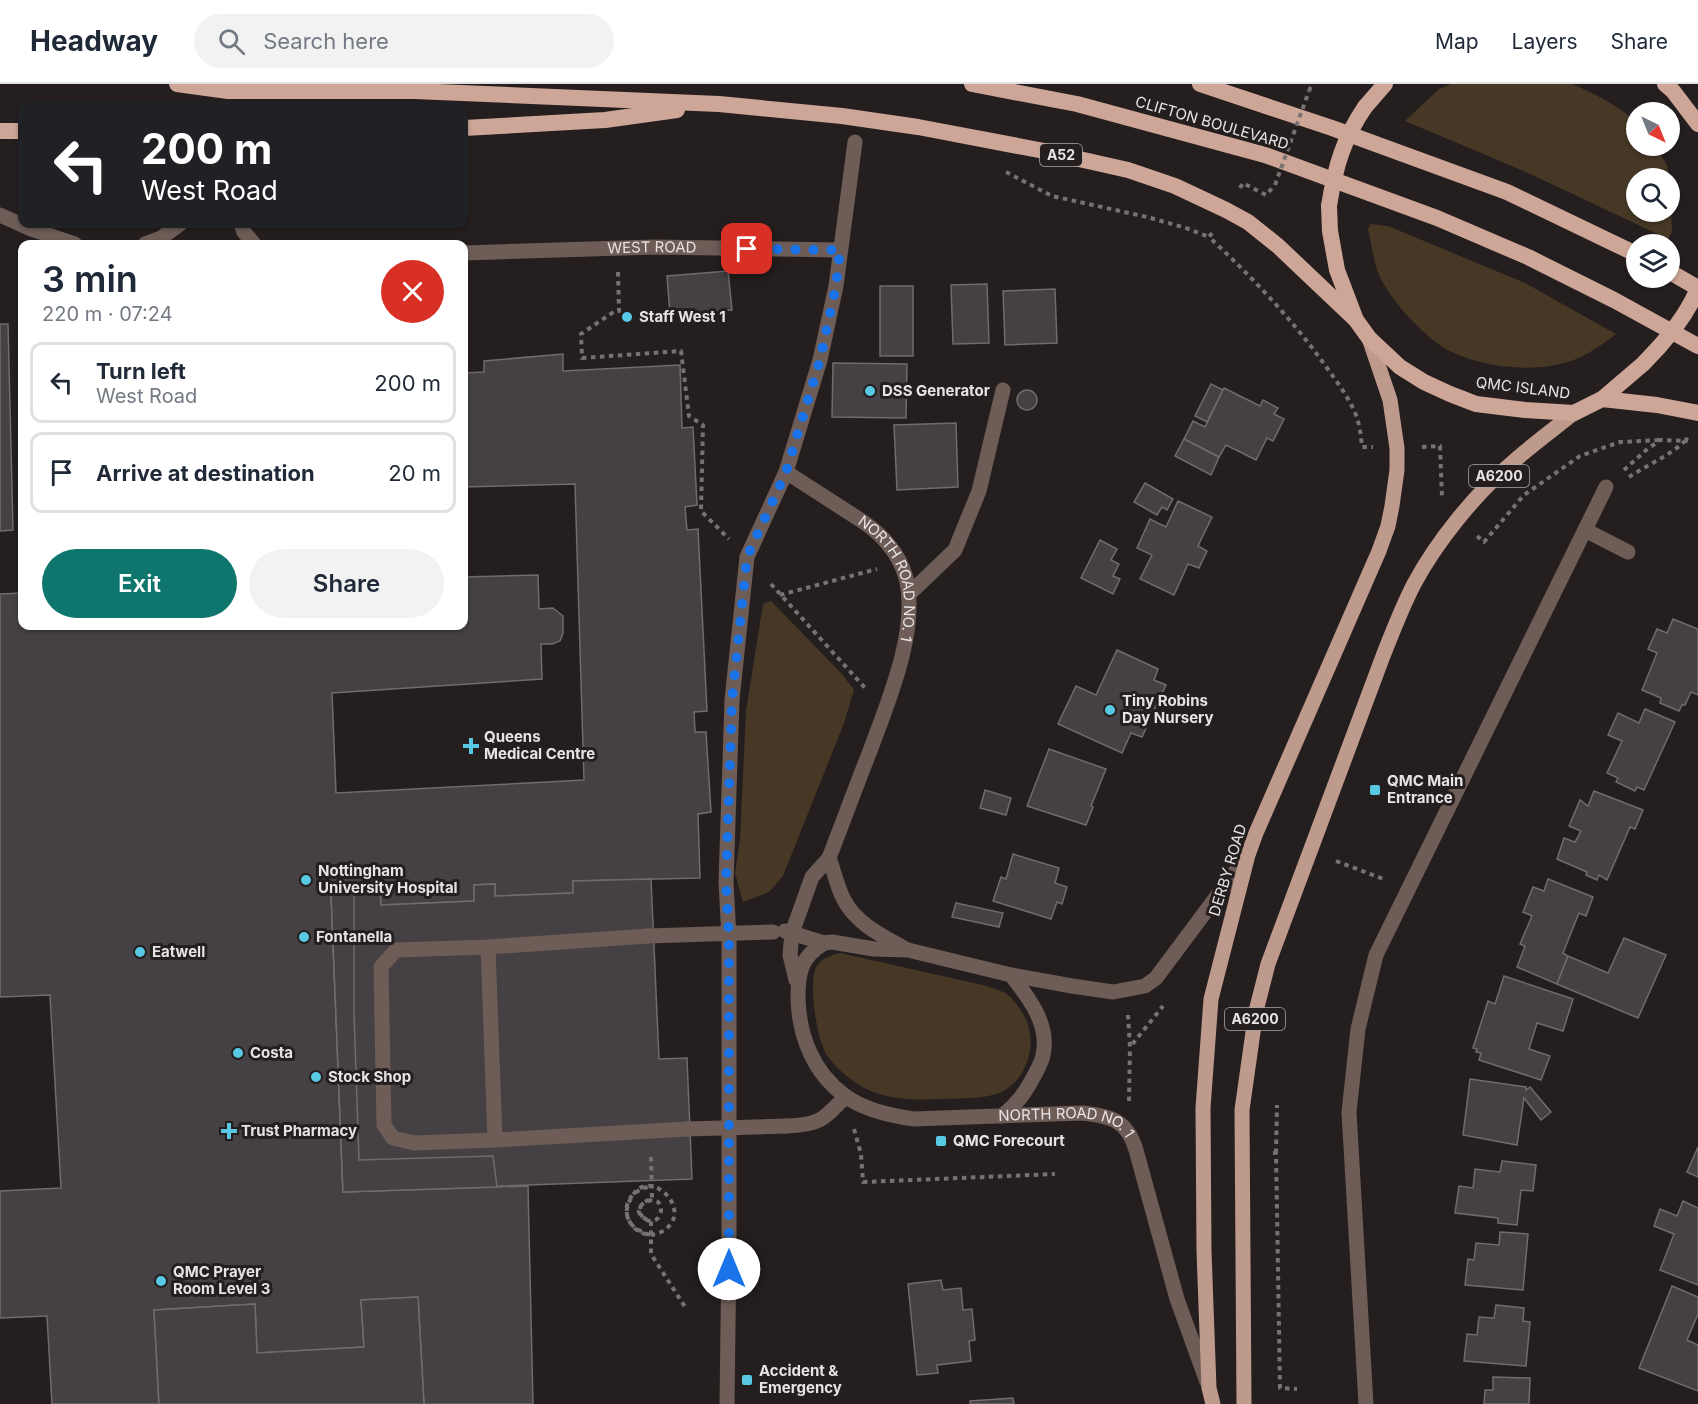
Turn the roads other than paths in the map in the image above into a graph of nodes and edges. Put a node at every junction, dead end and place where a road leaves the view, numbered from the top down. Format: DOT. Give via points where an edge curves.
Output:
graph roads {
  1 [pos="177,84"];
  2 [pos="972,84"];
  3 [pos="1200,84"];
  4 [pos="1385,84"];
  5 [pos="1665,84"];
  6 [pos="719,104"];
  7 [pos="1698,124"];
  8 [pos="468,128"];
  9 [pos="0,130"];
  10 [pos="18,131"];
  11 [pos="855,142"];
  12 [pos="0,215"];
  13 [pos="18,223"];
  14 [pos="29,228"];
  15 [pos="175,228"];
  16 [pos="63,240"];
  17 [pos="156,240"];
  18 [pos="1626,249"];
  19 [pos="840,250"];
  20 [pos="468,253"];
  21 [pos="1680,278"];
  22 [pos="1698,288"];
  23 [pos="1356,320"];
  24 [pos="1369,338"];
  25 [pos="1698,346"];
  26 [pos="1004,390"];
  27 [pos="1602,399"];
  28 [pos="1574,413"];
  29 [pos="1698,414"];
  30 [pos="786,472"];
  31 [pos="1606,487"];
  32 [pos="1585,530"];
  33 [pos="1628,552"];
  34 [pos="909,594"];
  35 [pos="1248,855"];
  36 [pos="829,858"];
  37 [pos="792,933"];
  38 [pos="824,943"];
  39 [pos="488,947"];
  40 [pos="908,950"];
  41 [pos="1011,975"];
  42 [pos="798,986"];
  43 [pos="845,1097"];
  44 [pos="1002,1116"];
  45 [pos="495,1140"];
  46 [pos="1209,1388"];
  47 [pos="727,1404"];
  48 [pos="1213,1404"];
  49 [pos="1244,1404"];
  50 [pos="1366,1404"];
  1 -- 6 [label="highway, A52" via="228,91 414,91"];
  2 -- 25 [label="highway, CLIFTON BOULEVARD" via="1077,104 1253,152 1437,218 1528,257"];
  3 -- 18 [label="highway, CLIFTON BOULEVARD" via="1507,192"];
  4 -- 23 [label="highway, QMC ISLAND / A52, bridge" via="1353,124 1335,171 1329,206 1337,270"];
  5 -- 7 [label="highway"];
  6 -- 8 [label="highway" via="605,120"];
  6 -- 23 [label="highway, A52" via="918,128 1128,170 1175,186 1248,222"];
  9 -- 10 [label="highway"];
  11 -- 19 [label="street"];
  12 -- 13 [label="street"];
  14 -- 16 [label="street"];
  15 -- 17 [label="street"];
  19 -- 20 [label="street, WEST ROAD" via="617,248"];
  19 -- 30 [label="street" via="820,360"];
  21 -- 22 [label="highway"];
  22 -- 27 [label="highway, QMC ISLAND, bridge" via="1678,326"];
  23 -- 24 [label="highway, QMC ISLAND / A52"];
  24 -- 28 [label="highway, QMC ISLAND / A52" via="1400,367 1424,382 1476,404"];
  24 -- 35 [label="main road, DERBY ROAD / A6200" via="1390,400 1397,448 1388,526"];
  26 -- 34 [label="street" via="979,491 955,550"];
  27 -- 28 [label="highway, QMC ISLAND"];
  27 -- 29 [label="highway"];
  28 -- 49 [label="main road, A6200" via="1512,462 1476,498 1415,582 1383,656 1268,964 1256,1011 1242,1110"];
  30 -- 34 [label="street, NORTH ROAD NO. 1" via="874,530 894,550"];
  30 -- 47 [label="street" via="747,557 732,700 726,882"];
  31 -- 32 [label="street"];
  32 -- 33 [label="street"];
  32 -- 50 [label="street" via="1376,955 1358,1029 1349,1112"];
  34 -- 36 [label="street, NORTH ROAD NO. 1" via="900,665"];
  35 -- 41 [label="street" via="1164,969 1145,986 1113,992"];
  35 -- 46 [label="main road, DERBY ROAD / A6200" via="1211,999 1204,1097"];
  36 -- 37 [label="street, NORTH ROAD NO. 1" via="812,878"];
  36 -- 40 [label="street" via="843,898 853,913 879,935"];
  37 -- 38 [label="street"];
  37 -- 39 [label="street, bridge" via="648,936"];
  37 -- 42 [label="street, NORTH ROAD NO. 1" via="790,956"];
  38 -- 40 [label="street"];
  38 -- 42 [label="street" via="806,959"];
  39 -- 45 [label="street"];
  39 -- 45 [label="street" via="396,950 381,967 384,1125 393,1138 414,1143"];
  40 -- 41 [label="street"];
  41 -- 44 [label="street" via="1039,1017 1045,1037 1043,1055 1024,1095"];
  42 -- 43 [label="street" via="801,1032 809,1052 819,1070"];
  43 -- 44 [label="street, NORTH ROAD NO. 1" via="894,1117"];
  43 -- 45 [label="street, bridge" via="829,1115 809,1125"];
  44 -- 46 [label="street, NORTH ROAD NO. 1" via="1105,1115 1128,1131 1177,1299"];
  46 -- 48 [label="main road, DERBY ROAD / A6200"];
}
